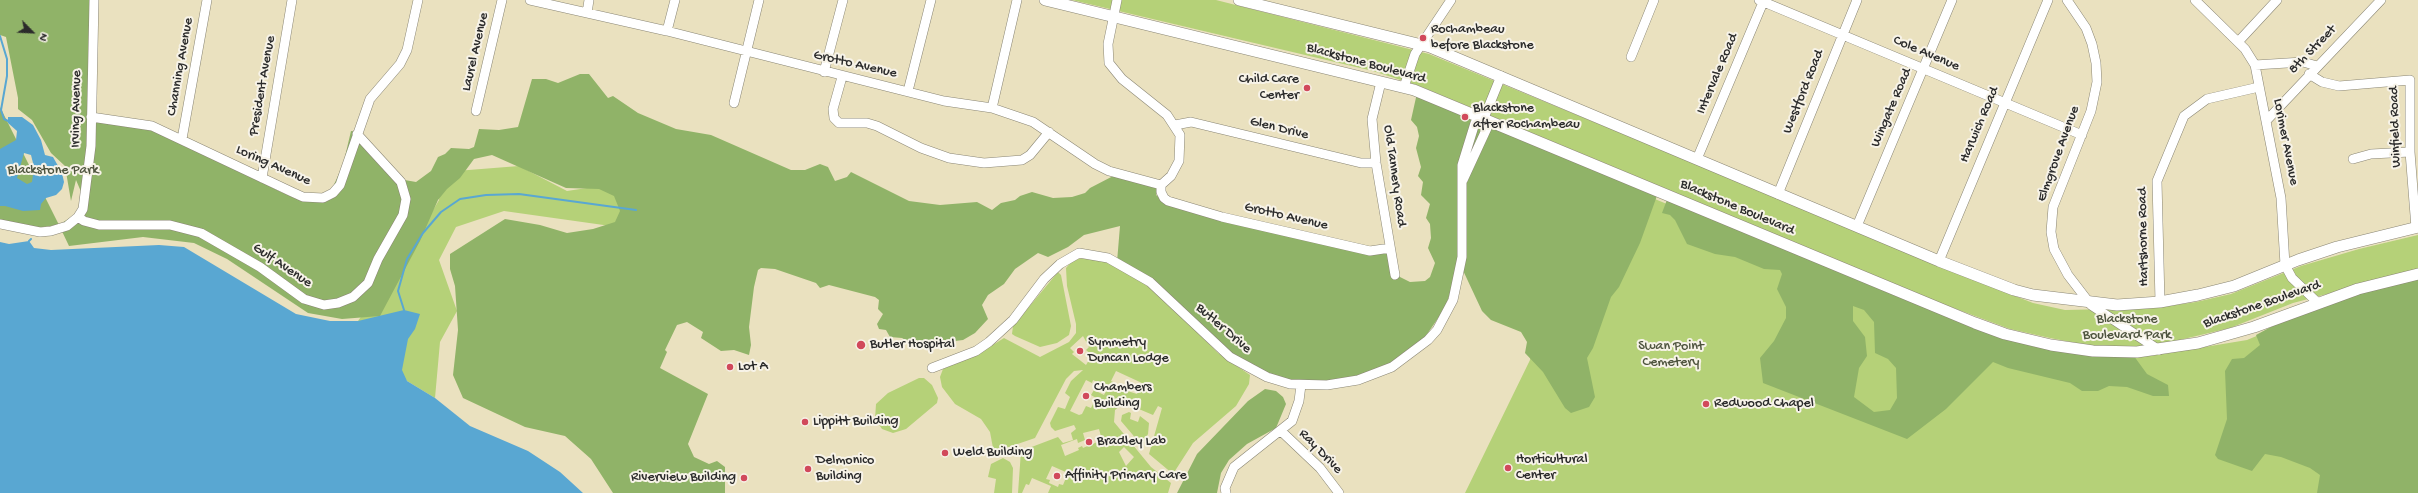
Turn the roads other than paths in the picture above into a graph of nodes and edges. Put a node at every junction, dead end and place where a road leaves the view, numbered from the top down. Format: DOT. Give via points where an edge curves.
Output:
graph roads {
  1 [pos="94,0"];
  2 [pos="207,0"];
  3 [pos="292,0"];
  4 [pos="418,0"];
  5 [pos="502,0"];
  6 [pos="530,0"];
  7 [pos="589,0"];
  8 [pos="674,0"];
  9 [pos="759,0"];
  10 [pos="843,0"];
  11 [pos="932,0"];
  12 [pos="1017,0"];
  13 [pos="1045,0"];
  14 [pos="1117,0"];
  15 [pos="1239,0"];
  16 [pos="1451,0"];
  17 [pos="1654,0"];
  18 [pos="1857,0"];
  19 [pos="1952,0"];
  20 [pos="2048,0"];
  21 [pos="2067,0"];
  22 [pos="2195,0"];
  23 [pos="2277,0"];
  24 [pos="2381,0"];
  25 [pos="1762,1"];
  26 [pos="586,13"];
  27 [pos="1114,17"];
  28 [pos="667,32"];
  29 [pos="1843,35"];
  30 [pos="2238,42"];
  31 [pos="1421,45"];
  32 [pos="747,52"];
  33 [pos="1631,57"];
  34 [pos="2255,65"];
  35 [pos="2317,66"];
  36 [pos="1924,68"];
  37 [pos="824,72"];
  38 [pos="2309,74"];
  39 [pos="1501,76"];
  40 [pos="842,77"];
  41 [pos="1381,82"];
  42 [pos="1404,87"];
  43 [pos="2259,88"];
  44 [pos="908,91"];
  45 [pos="734,103"];
  46 [pos="2005,103"];
  47 [pos="992,108"];
  48 [pos="476,111"];
  49 [pos="91,117"];
  50 [pos="1484,118"];
  51 [pos="2267,120"];
  52 [pos="1175,125"];
  53 [pos="1048,132"];
  54 [pos="357,134"];
  55 [pos="2082,135"];
  56 [pos="182,140"];
  57 [pos="2410,152"];
  58 [pos="1697,159"];
  59 [pos="2353,159"];
  60 [pos="1376,163"];
  61 [pos="262,178"];
  62 [pos="1161,185"];
  63 [pos="1778,194"];
  64 [pos="78,217"];
  65 [pos="0,224"];
  66 [pos="1857,226"];
  67 [pos="2417,228"];
  68 [pos="1390,248"];
  69 [pos="1939,261"];
  70 [pos="2285,265"];
  71 [pos="2418,274"];
  72 [pos="1395,275"];
  73 [pos="2089,302"];
  74 [pos="2160,302"];
  75 [pos="2317,302"];
  76 [pos="2159,350"];
  77 [pos="932,368"];
  78 [pos="1302,385"];
  79 [pos="1281,431"];
  80 [pos="1226,493"];
  81 [pos="1339,493"];
  1 -- 49 [label="street, Irving Avenue"];
  2 -- 56 [label="street, Channing Avenue"];
  3 -- 61 [label="street, President Avenue"];
  4 -- 54 [label="street, Loring Avenue" via="407,50 396,70 370,99"];
  5 -- 48 [label="street, Laurel Avenue"];
  6 -- 26 [label="street, Grotto Avenue"];
  7 -- 26 [label="street"];
  8 -- 28 [label="street"];
  9 -- 32 [label="street"];
  10 -- 37 [label="street"];
  11 -- 44 [label="street"];
  12 -- 47 [label="street"];
  13 -- 27 [label="main road, Blackstone Boulevard"];
  14 -- 27 [label="street"];
  15 -- 31 [label="main road, Blackstone Boulevard"];
  16 -- 31 [label="street"];
  17 -- 33 [label="street"];
  18 -- 29 [label="street, Westford Road"];
  19 -- 36 [label="street, Wingate Road"];
  20 -- 46 [label="street, Harwich Road"];
  21 -- 55 [label="street, Elmgrove Avenue" via="2086,28 2096,63 2097,82 2094,99"];
  22 -- 30 [label="street, Lorimer Avenue"];
  23 -- 30 [label="street"];
  24 -- 35 [label="street, 8th Street"];
  25 -- 29 [label="street, Cole Avenue"];
  25 -- 58 [label="street, Intervale Road"];
  26 -- 28 [label="street, Grotto Avenue"];
  27 -- 41 [label="main road, Blackstone Boulevard"];
  27 -- 52 [label="street" via="1108,44 1109,62 1122,79 1167,115"];
  28 -- 32 [label="street, Grotto Avenue"];
  29 -- 36 [label="street, Cole Avenue"];
  29 -- 63 [label="street, Westford Road"];
  30 -- 34 [label="street, Lorimer Avenue"];
  31 -- 39 [label="main road, Blackstone Boulevard"];
  31 -- 42 [label="street" via="1415,54"];
  32 -- 37 [label="street, Grotto Avenue"];
  32 -- 45 [label="street"];
  34 -- 35 [label="street" via="2303,62"];
  34 -- 43 [label="street, Lorimer Avenue"];
  35 -- 38 [label="street, 8th Street"];
  36 -- 46 [label="street, Cole Avenue"];
  36 -- 66 [label="street, Wingate Road"];
  37 -- 40 [label="street, Grotto Avenue"];
  38 -- 51 [label="street, 8th Street"];
  38 -- 57 [label="street, Winfield Road" via="2322,82 2339,86 2410,80"];
  39 -- 50 [label="street, Butler Drive"];
  39 -- 58 [label="main road, Blackstone Boulevard"];
  40 -- 44 [label="street, Grotto Avenue"];
  40 -- 53 [label="street" via="833,109 834,118 839,123 867,123 877,126 921,148 949,158 984,163 1022,160 1030,155"];
  41 -- 42 [label="main road, Blackstone Boulevard"];
  41 -- 60 [label="street, Old Tannery Road" via="1372,119"];
  42 -- 50 [label="main road, Blackstone Boulevard"];
  43 -- 51 [label="street, Lorimer Avenue"];
  43 -- 74 [label="street, Hartshorne Road" via="2207,99 2184,116 2157,181"];
  44 -- 47 [label="street, Grotto Avenue" via="944,101"];
  46 -- 55 [label="street, Cole Avenue"];
  46 -- 69 [label="street, Harwich Road"];
  47 -- 53 [label="street, Grotto Avenue" via="1033,122"];
  49 -- 56 [label="street, Loring Avenue" via="152,126"];
  49 -- 64 [label="street, Irving Avenue" via="88,178 83,209"];
  50 -- 76 [label="main road, Blackstone Boulevard" via="1746,229 2005,334 2051,346 2093,351"];
  50 -- 78 [label="street, Butler Drive" via="1486,128 1461,186 1460,272 1452,300 1437,330 1407,357 1372,376 1346,383"];
  51 -- 70 [label="street, Lorimer Avenue" via="2281,198"];
  52 -- 60 [label="street, Glen Drive" via="1190,122 1361,163"];
  52 -- 62 [label="street" via="1180,135 1179,161 1171,176"];
  53 -- 62 [label="street, Grotto Avenue" via="1109,172"];
  54 -- 61 [label="street, Loring Avenue" via="340,185 333,193 323,198 303,197"];
  54 -- 64 [label="street, Gulf Avenue" via="401,182 406,199 403,215 378,259 368,283 353,296 338,303 324,305 304,299 260,267 194,231 170,225 98,225"];
  55 -- 73 [label="street, Elmgrove Avenue" via="2053,207 2051,232 2054,249 2068,275"];
  56 -- 61 [label="street, Loring Avenue"];
  57 -- 59 [label="street" via="2371,154"];
  57 -- 67 [label="street, Winfield Road"];
  58 -- 63 [label="main road, Blackstone Boulevard"];
  60 -- 68 [label="street, Old Tannery Road"];
  62 -- 68 [label="street, Grotto Avenue" via="1164,198 1177,204 1370,251"];
  63 -- 66 [label="main road, Blackstone Boulevard"];
  64 -- 65 [label="street" via="67,226 40,232"];
  66 -- 69 [label="main road, Blackstone Boulevard"];
  67 -- 70 [label="main road, Blackstone Boulevard" via="2337,247"];
  68 -- 72 [label="street, Old Tannery Road"];
  69 -- 73 [label="main road, Blackstone Boulevard" via="2014,290"];
  70 -- 74 [label="main road, Blackstone Boulevard" via="2234,286 2198,296"];
  70 -- 75 [label="street, Lorimer Avenue" via="2292,278"];
  71 -- 75 [label="main road, Blackstone Boulevard"];
  73 -- 74 [label="main road, Blackstone Boulevard" via="2117,305"];
  73 -- 76 [label="street, Elmgrove Avenue"];
  75 -- 76 [label="main road, Blackstone Boulevard" via="2241,331"];
  77 -- 78 [label="street, Butler Drive" via="976,352 1013,320 1044,278 1060,264 1079,253 1087,253 1108,258 1150,282 1240,364 1267,377"];
  78 -- 79 [label="street, Ray Drive" via="1292,421"];
  79 -- 80 [label="street, Ray Drive" via="1234,467 1225,488"];
  79 -- 81 [label="street, Ray Drive" via="1329,478"];
}
